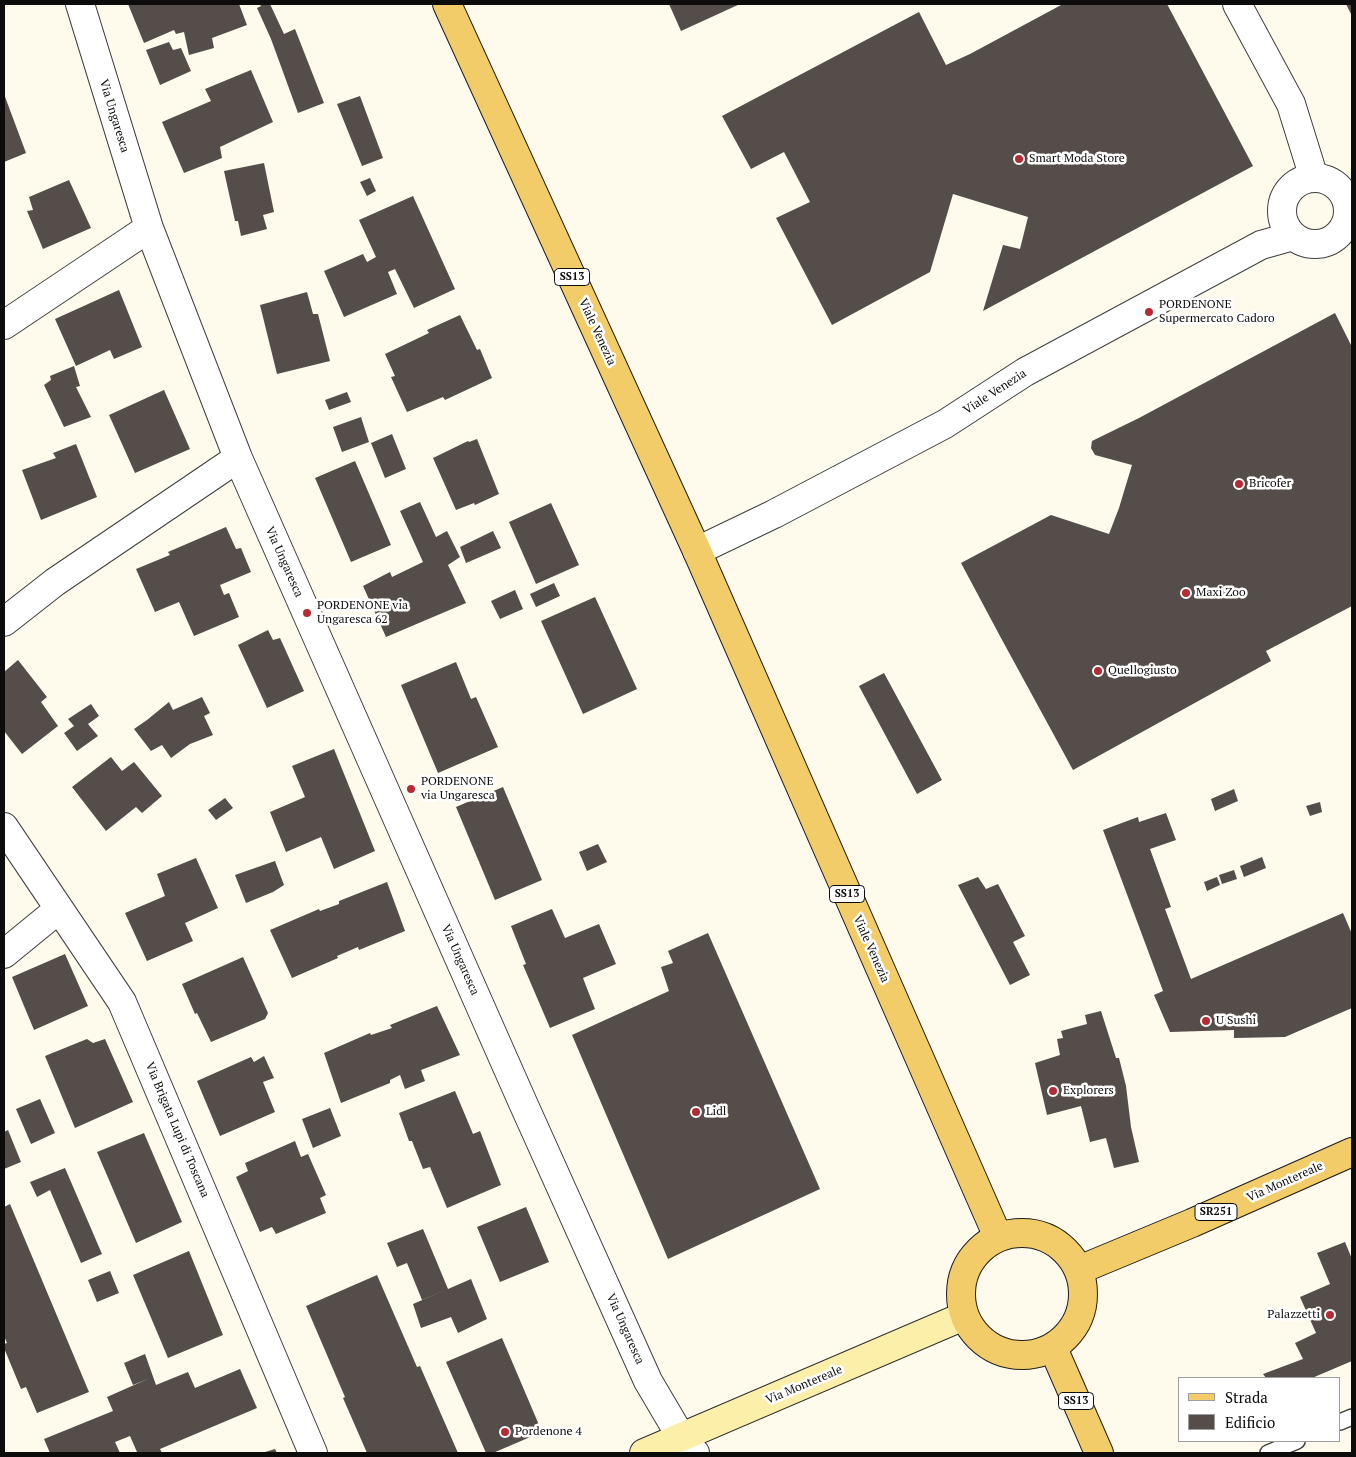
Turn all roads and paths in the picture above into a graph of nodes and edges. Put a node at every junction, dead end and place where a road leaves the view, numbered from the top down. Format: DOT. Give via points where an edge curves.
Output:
graph roads {
  1 [pos="80,4"];
  2 [pos="447,4"];
  3 [pos="1237,4"];
  4 [pos="1314,178"];
  5 [pos="149,228"];
  6 [pos="1293,236"];
  7 [pos="4,325"];
  8 [pos="238,458"];
  9 [pos="697,551"];
  10 [pos="4,622"];
  11 [pos="4,827"];
  12 [pos="59,909"];
  13 [pos="4,954"];
  14 [pos="1352,1152"];
  15 [pos="998,1237"];
  16 [pos="1079,1270"];
  17 [pos="964,1316"];
  18 [pos="1052,1348"];
  19 [pos="1295,1442"];
  20 [pos="688,1445"];
  21 [pos="313,1453"];
  22 [pos="644,1453"];
  23 [pos="1099,1453"];
  24 [pos="1268,1453"];
  1 -- 5 [label="street, Via Ungaresca"];
  2 -- 9 [label="main road, Viale Venezia / SS13"];
  3 -- 4 [label="street" via="1291,104"];
  4 -- 6 [label="street" via="1296,184 1284,199 1283,219"];
  4 -- 6 [label="street" via="1330,182 1342,193 1348,209 1347,220 1336,237 1327,242 1309,244"];
  5 -- 7 [label="street"];
  5 -- 8 [label="street, Via Ungaresca"];
  6 -- 9 [label="street, Viale Venezia" via="1261,245 1025,372 945,424"];
  8 -- 10 [label="street" via="55,582"];
  8 -- 20 [label="street, Via Ungaresca" via="648,1381"];
  9 -- 15 [label="main road, Viale Venezia / SS13"];
  11 -- 12 [label="street, Via Brigata Lupi di Toscana"];
  12 -- 13 [label="street"];
  12 -- 21 [label="street, Via Brigata Lupi di Toscana" via="122,1002"];
  14 -- 16 [label="main road, Via Montereale / SR251"];
  15 -- 16 [label="main road" via="1016,1232 1036,1234 1054,1241"];
  15 -- 17 [label="main road" via="969,1261 960,1297"];
  16 -- 18 [label="main road" via="1083,1287 1077,1322"];
  17 -- 18 [label="main road" via="972,1332 1001,1353 1036,1355"];
  17 -- 20 [label="main road, Via Montereale"];
  18 -- 23 [label="main road, SS13"];
  19 -- 24 [label="lane"];
  20 -- 22 [label="main road, Via Montereale"];
}
